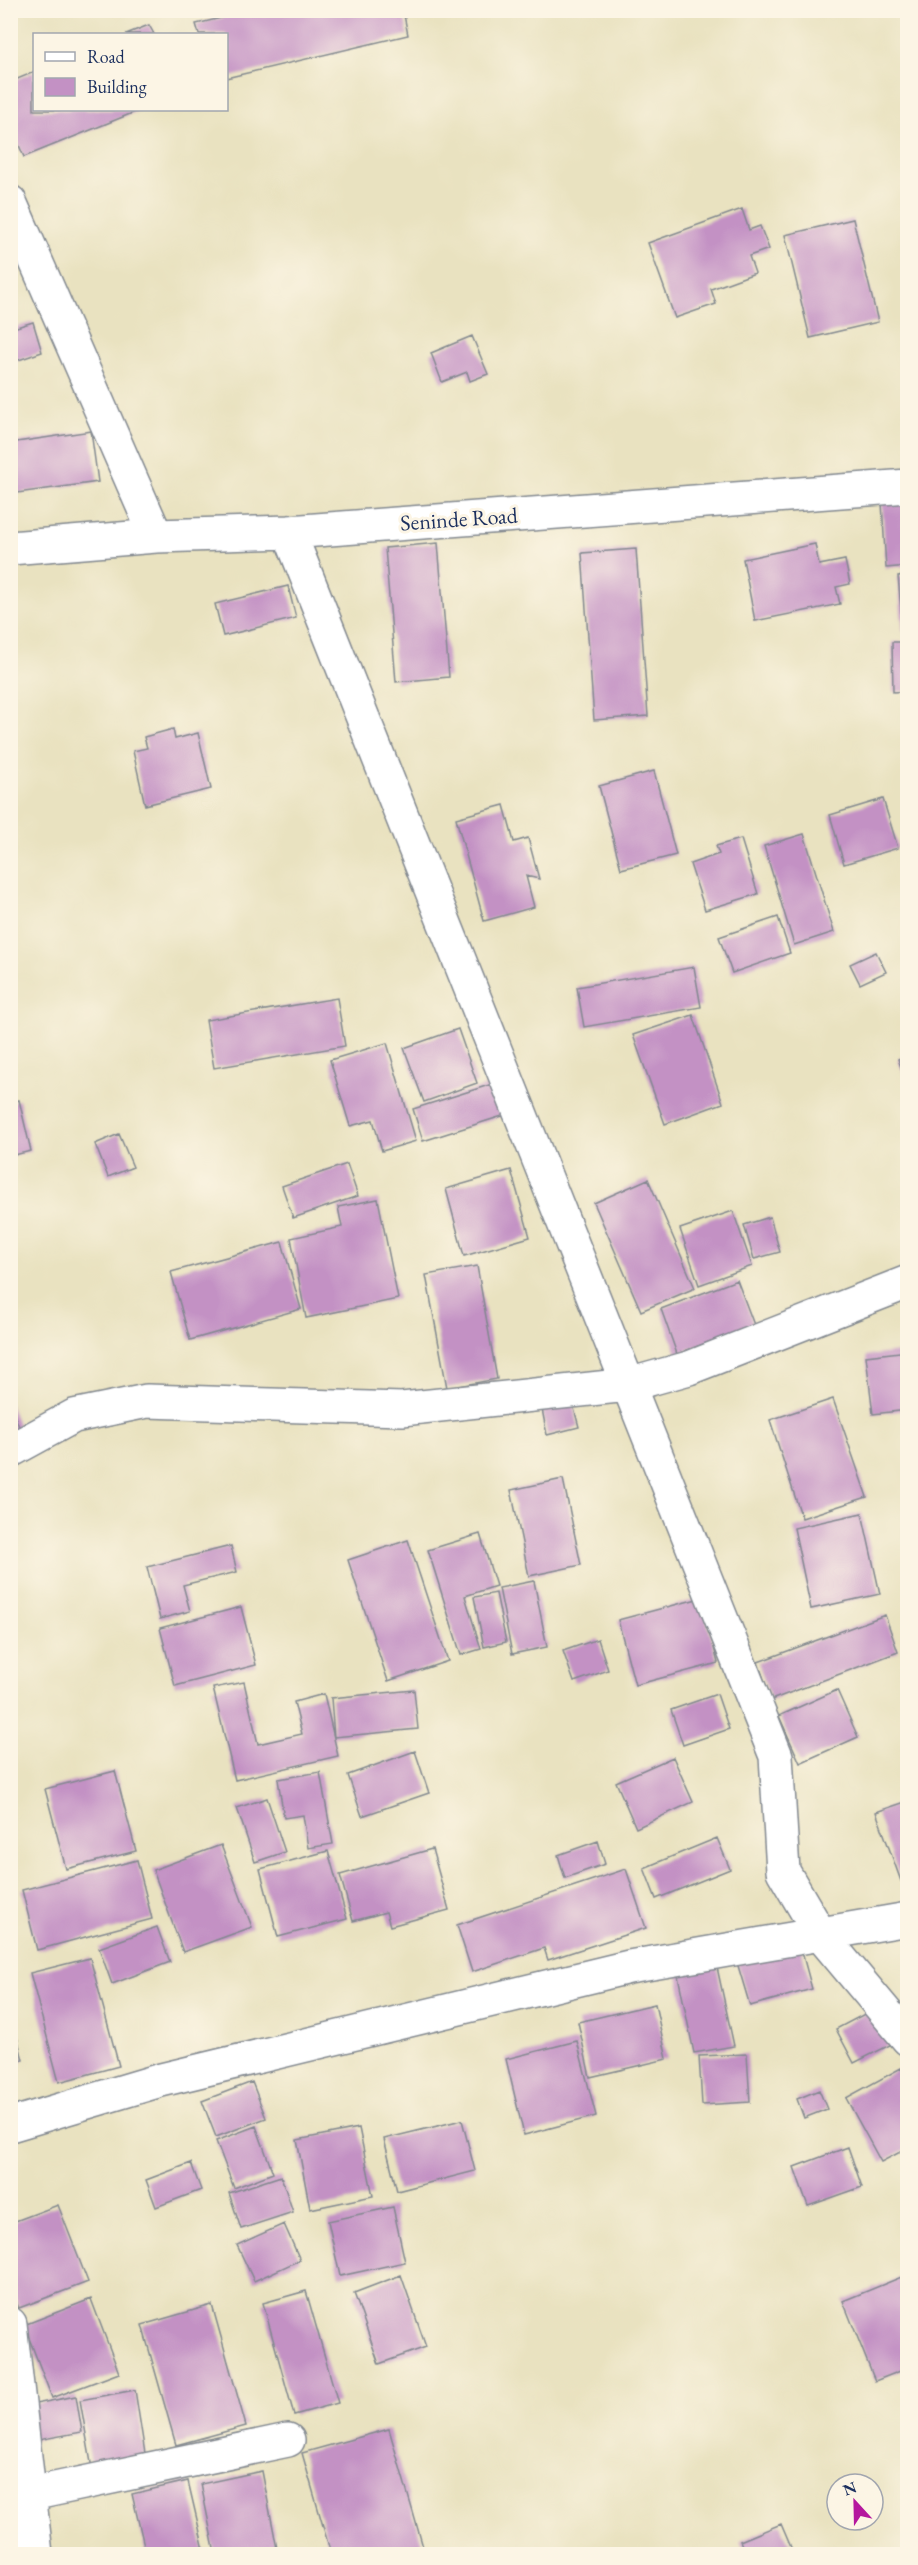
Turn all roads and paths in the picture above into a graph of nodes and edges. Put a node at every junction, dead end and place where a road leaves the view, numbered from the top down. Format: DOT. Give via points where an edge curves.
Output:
graph roads {
  1 [pos="10,202"];
  2 [pos="908,486"];
  3 [pos="289,532"];
  4 [pos="156,536"];
  5 [pos="10,548"];
  6 [pos="908,1282"];
  7 [pos="628,1386"];
  8 [pos="10,1452"];
  9 [pos="908,1919"];
  10 [pos="820,1935"];
  11 [pos="908,2039"];
  12 [pos="10,2125"];
  13 [pos="10,2324"];
  14 [pos="288,2440"];
  15 [pos="31,2494"];
  16 [pos="36,2554"];
  1 -- 4 [label="street"];
  2 -- 3 [label="street, Seninde Road"];
  3 -- 4 [label="street, Seninde Road"];
  3 -- 7 [label="street"];
  4 -- 5 [label="street, Seninde Road"];
  6 -- 7 [label="street" via="689,1368"];
  7 -- 8 [label="street" via="402,1409 147,1401 74,1416"];
  7 -- 10 [label="street" via="776,1756 783,1871"];
  9 -- 10 [label="street"];
  10 -- 11 [label="street"];
  10 -- 12 [label="street" via="617,1970 161,2080"];
  13 -- 15 [label="street"];
  14 -- 15 [label="street"];
  15 -- 16 [label="street"];
}
